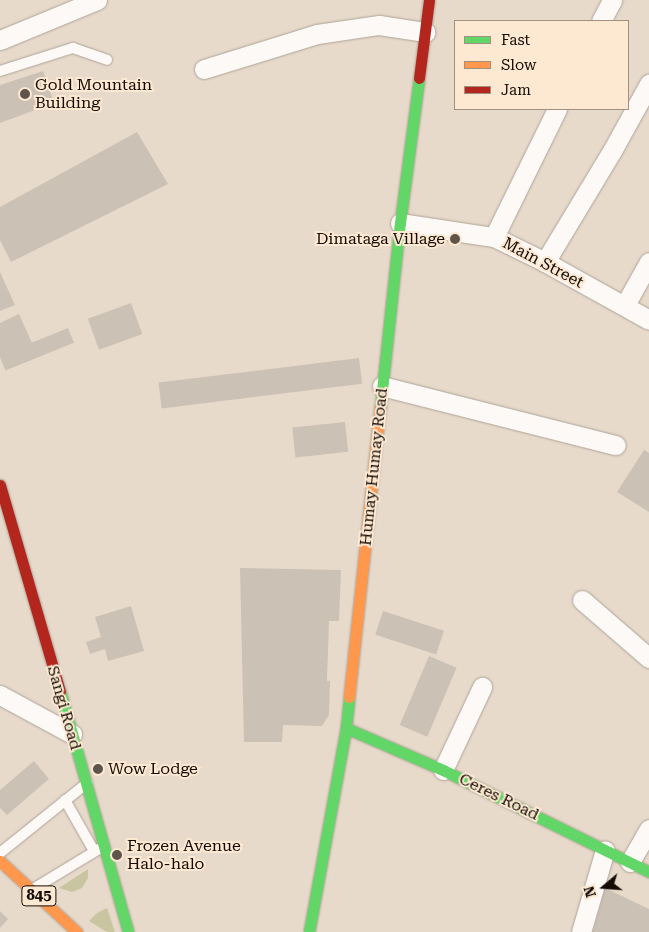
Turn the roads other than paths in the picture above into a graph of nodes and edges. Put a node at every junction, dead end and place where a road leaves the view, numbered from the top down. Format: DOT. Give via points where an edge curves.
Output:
graph roads {
  1 [pos="97,0"];
  2 [pos="429,0"];
  3 [pos="612,0"];
  4 [pos="602,20"];
  5 [pos="425,32"];
  6 [pos="0,40"];
  7 [pos="107,60"];
  8 [pos="204,69"];
  9 [pos="0,71"];
  10 [pos="649,84"];
  11 [pos="558,110"];
  12 [pos="400,224"];
  13 [pos="494,237"];
  14 [pos="545,262"];
  15 [pos="649,262"];
  16 [pos="625,305"];
  17 [pos="649,320"];
  18 [pos="382,386"];
  19 [pos="616,445"];
  20 [pos="0,484"];
  21 [pos="582,600"];
  22 [pos="649,658"];
  23 [pos="482,687"];
  24 [pos="0,694"];
  25 [pos="346,728"];
  26 [pos="72,734"];
  27 [pos="443,770"];
  28 [pos="87,783"];
  29 [pos="65,800"];
  30 [pos="649,829"];
  31 [pos="100,848"];
  32 [pos="605,850"];
  33 [pos="0,853"];
  34 [pos="0,861"];
  35 [pos="630,862"];
  36 [pos="649,872"];
  37 [pos="32,890"];
  38 [pos="77,932"];
  39 [pos="128,932"];
  40 [pos="309,932"];
  41 [pos="581,932"];
  1 -- 6 [label="street"];
  2 -- 5 [label="street, Humay Humay Road"];
  3 -- 4 [label="street"];
  5 -- 8 [label="street" via="379,25 317,34"];
  5 -- 12 [label="street, Humay Humay Road"];
  7 -- 9 [label="lane" via="73,48"];
  10 -- 14 [label="street"];
  11 -- 13 [label="street"];
  12 -- 13 [label="street, Main Street"];
  12 -- 18 [label="street, Humay Humay Road"];
  13 -- 14 [label="street, Main Street"];
  14 -- 16 [label="street, Main Street"];
  15 -- 16 [label="street"];
  16 -- 17 [label="street, Main Street"];
  18 -- 19 [label="street"];
  18 -- 25 [label="street, Humay Humay Road"];
  20 -- 26 [label="street, Sangi Road"];
  21 -- 22 [label="street"];
  23 -- 27 [label="street"];
  24 -- 26 [label="street"];
  25 -- 27 [label="street, Ceres Road"];
  25 -- 40 [label="street, Humay Humay Road"];
  26 -- 28 [label="street, Sangi Road"];
  27 -- 32 [label="street, Ceres Road"];
  28 -- 29 [label="lane"];
  28 -- 31 [label="street, Sangi Road"];
  29 -- 31 [label="lane"];
  29 -- 33 [label="lane"];
  30 -- 35 [label="street"];
  31 -- 37 [label="lane"];
  31 -- 39 [label="street, Sangi Road"];
  32 -- 35 [label="street, Ceres Road"];
  32 -- 41 [label="street"];
  34 -- 37 [label="street, 845"];
  35 -- 36 [label="street, Ceres Road"];
  37 -- 38 [label="street, 845"];
}
